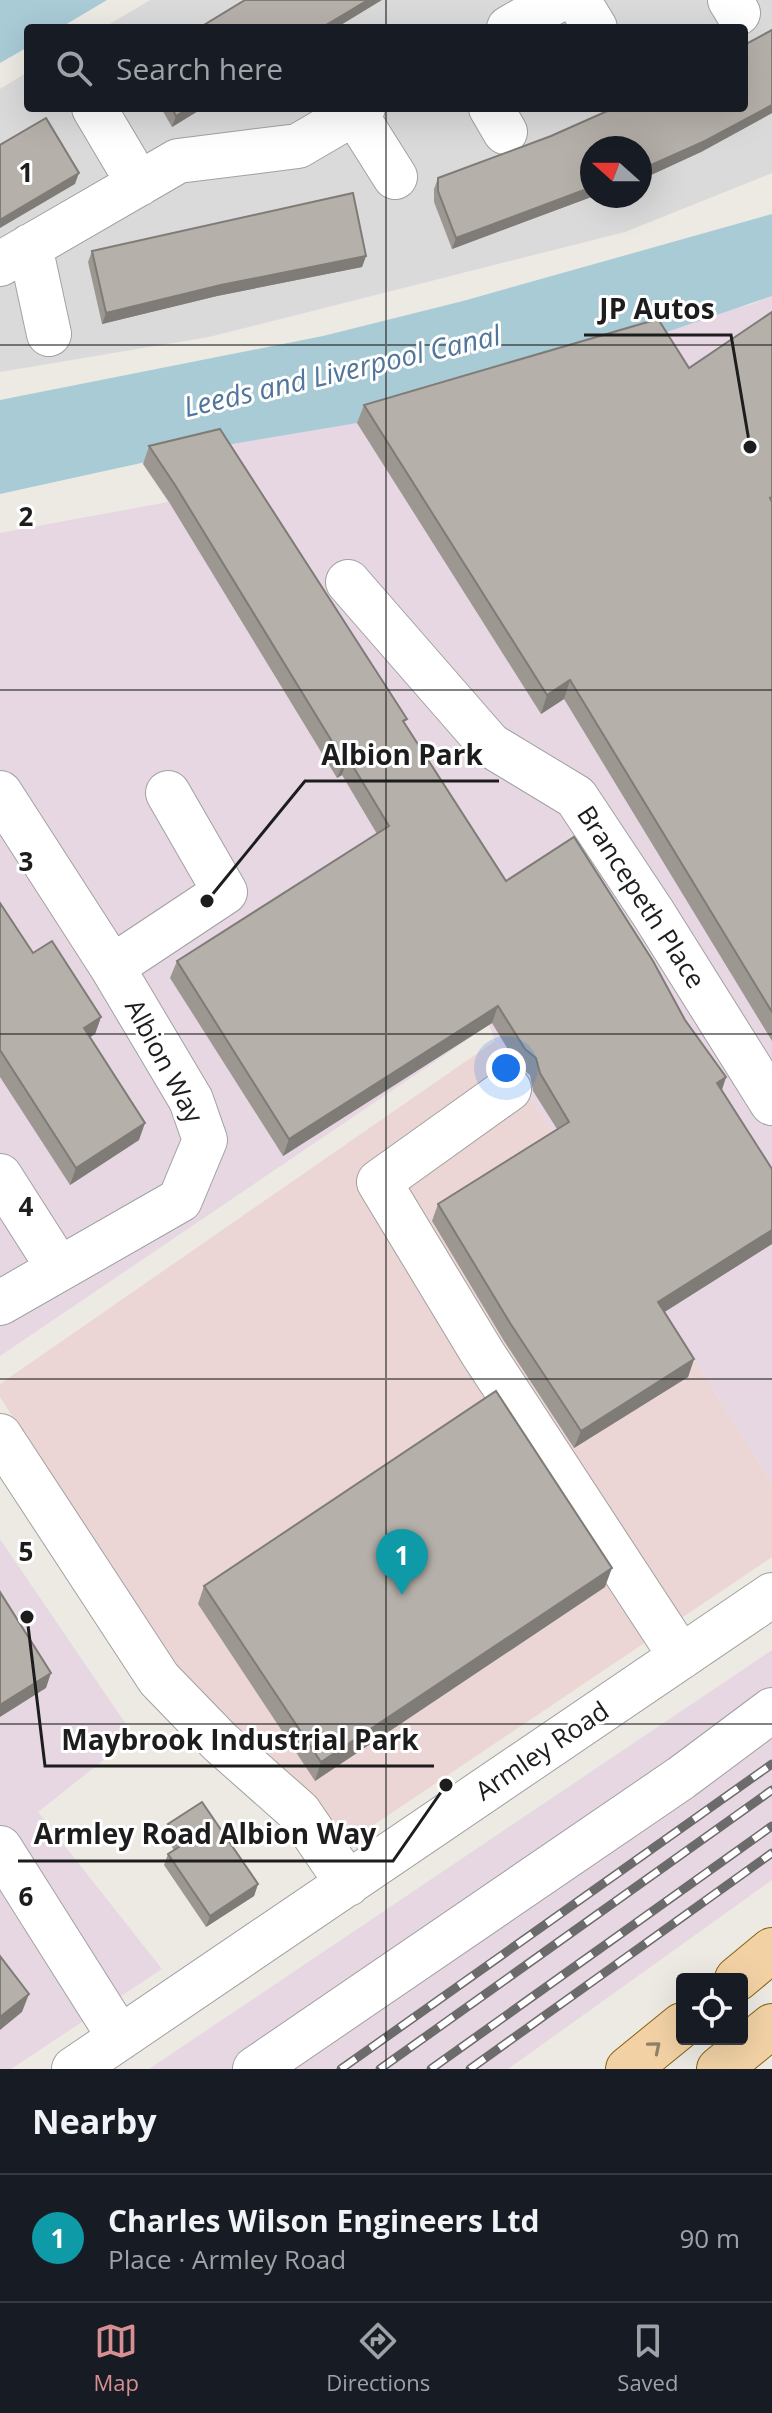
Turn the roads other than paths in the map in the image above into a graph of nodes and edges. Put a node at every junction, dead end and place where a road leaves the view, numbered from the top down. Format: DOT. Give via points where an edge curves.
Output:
graph roads {
  1 [pos="558,0"];
  2 [pos="578,0"];
  3 [pos="516,24"];
  4 [pos="593,24"];
  5 [pos="96,112"];
  6 [pos="355,112"];
  7 [pos="359,112"];
  8 [pos="395,177"];
  9 [pos="139,184"];
  10 [pos="15,255"];
  11 [pos="49,334"];
  12 [pos="348,582"];
  13 [pos="0,793"];
  14 [pos="168,793"];
  15 [pos="112,967"];
  16 [pos="509,1089"];
  17 [pos="772,1103"];
  18 [pos="0,1176"];
  19 [pos="58,1267"];
  20 [pos="0,1303"];
  21 [pos="0,1436"];
  22 [pos="772,1595"];
  23 [pos="681,1657"];
  24 [pos="772,1710"];
  25 [pos="0,1848"];
  26 [pos="348,1884"];
  27 [pos="772,1950"];
  28 [pos="744,1973"];
  29 [pos="772,2026"];
  30 [pos="676,2030"];
  31 [pos="120,2038"];
  32 [pos="74,2069"];
  33 [pos="255,2069"];
  34 [pos="628,2069"];
  35 [pos="719,2069"];
  1 -- 3 [label="street"];
  2 -- 4 [label="street"];
  5 -- 9 [label="street"];
  6 -- 9 [label="street" via="298,146 178,161"];
  7 -- 8 [label="street"];
  9 -- 10 [label="street"];
  10 -- 11 [label="street"];
  12 -- 17 [label="street, Brancepeth Place" via="490,745 576,797"];
  13 -- 15 [label="street, Albion Way"];
  14 -- 15 [label="street" via="225,892"];
  15 -- 19 [label="street, Albion Way" via="191,1100 205,1140 180,1200"];
  16 -- 23 [label="street" via="379,1182 483,1354"];
  18 -- 19 [label="street"];
  19 -- 20 [label="street, Albion Way"];
  21 -- 26 [label="street" via="159,1679 299,1812"];
  22 -- 23 [label="street, Armley Road"];
  23 -- 26 [label="street, Armley Road"];
  24 -- 33 [label="street"];
  25 -- 31 [label="street"];
  26 -- 31 [label="street, Armley Road"];
  27 -- 28 [label="main road"];
  29 -- 35 [label="main road"];
  34 -- 30 [label="main road, one-way"];
  31 -- 32 [label="street, Armley Road"];
}
